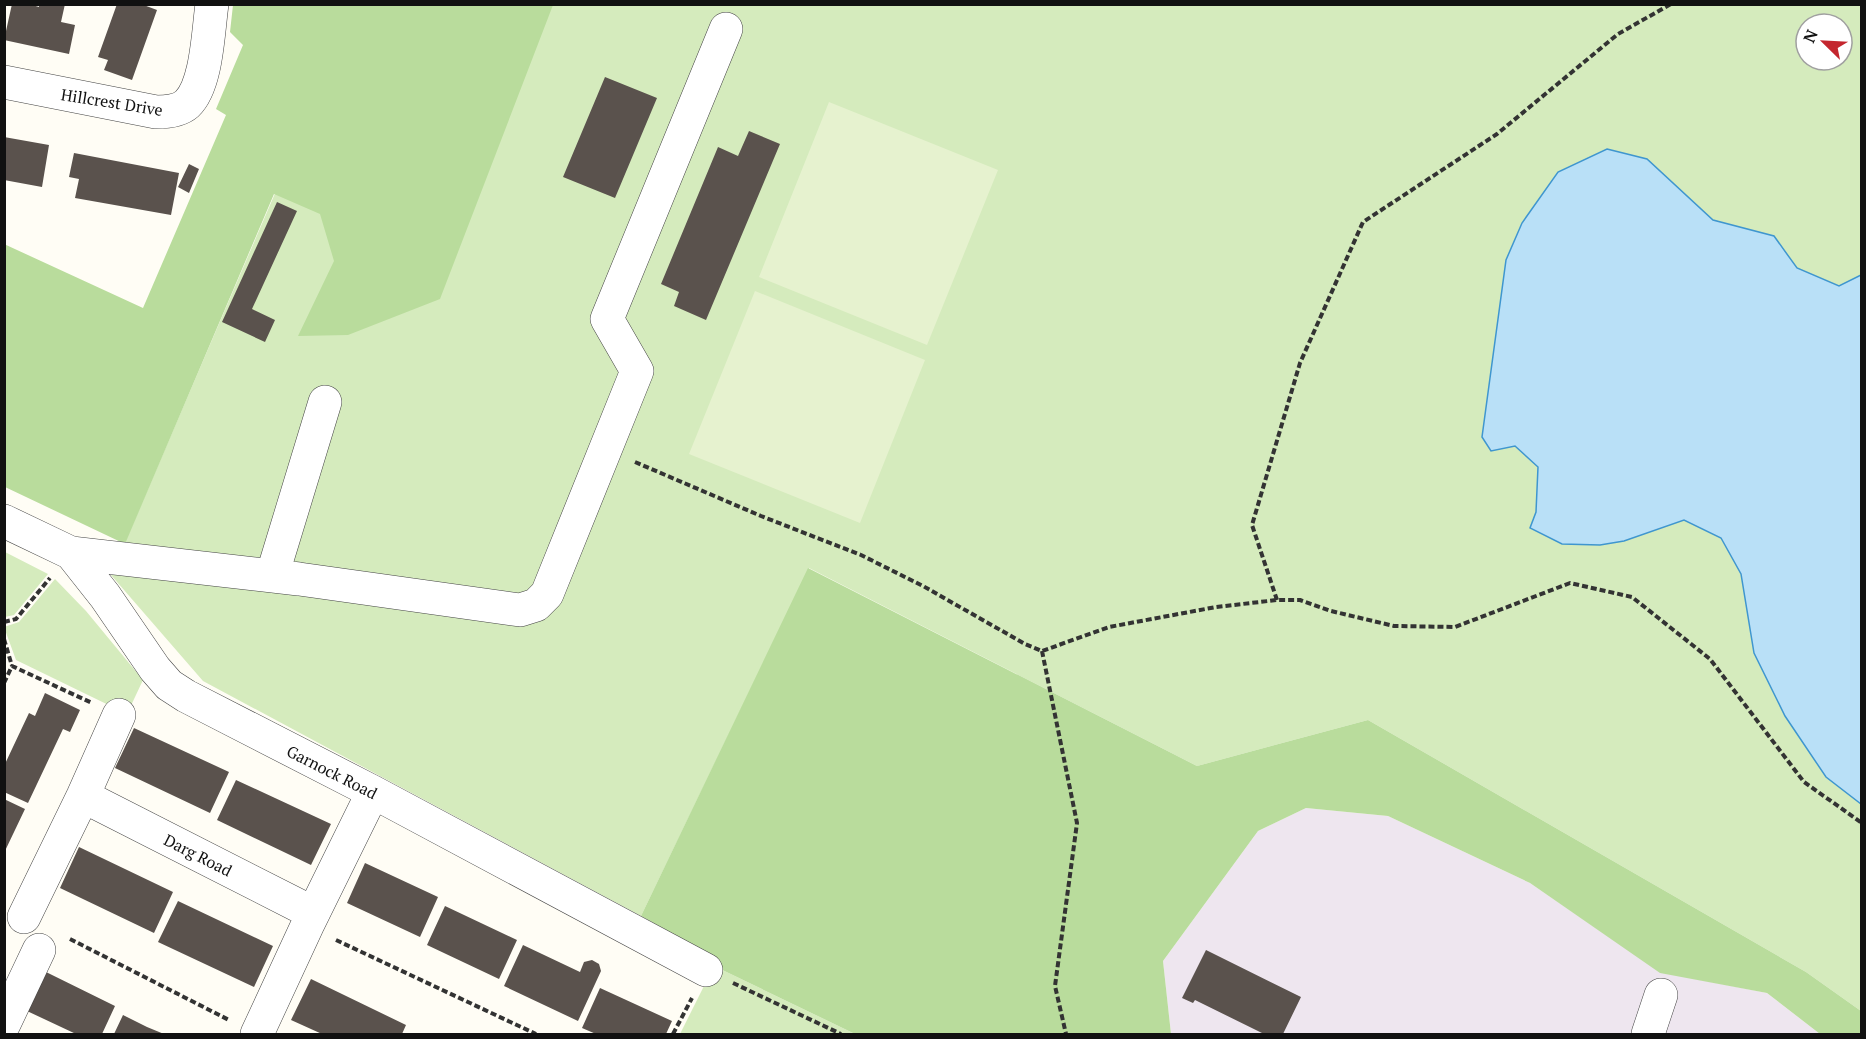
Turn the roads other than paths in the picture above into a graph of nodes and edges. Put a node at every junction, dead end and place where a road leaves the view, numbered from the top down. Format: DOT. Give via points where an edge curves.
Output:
graph roads {
  1 [pos="212,4"];
  2 [pos="726,29"];
  3 [pos="4,82"];
  4 [pos="325,402"];
  5 [pos="4,521"];
  6 [pos="71,553"];
  7 [pos="272,576"];
  8 [pos="119,716"];
  9 [pos="373,792"];
  10 [pos="83,796"];
  11 [pos="24,917"];
  12 [pos="310,920"];
  13 [pos="39,950"];
  14 [pos="706,970"];
  15 [pos="1661,995"];
  16 [pos="4,1024"];
  17 [pos="257,1034"];
  18 [pos="1648,1035"];
  1 -- 3 [label="street, Hillcrest Drive" via="201,82 186,105 156,112"];
  2 -- 7 [label="street" via="607,319 637,371 547,594 536,605 520,610"];
  4 -- 7 [label="street"];
  5 -- 6 [label="street, Garnock Road"];
  6 -- 7 [label="street"];
  6 -- 9 [label="street, Garnock Road" via="169,685"];
  8 -- 10 [label="street"];
  9 -- 12 [label="street"];
  9 -- 14 [label="street, Garnock Road"];
  10 -- 11 [label="street"];
  10 -- 12 [label="street, Darg Road"];
  12 -- 17 [label="street"];
  13 -- 16 [label="street"];
  15 -- 18 [label="street"];
}
